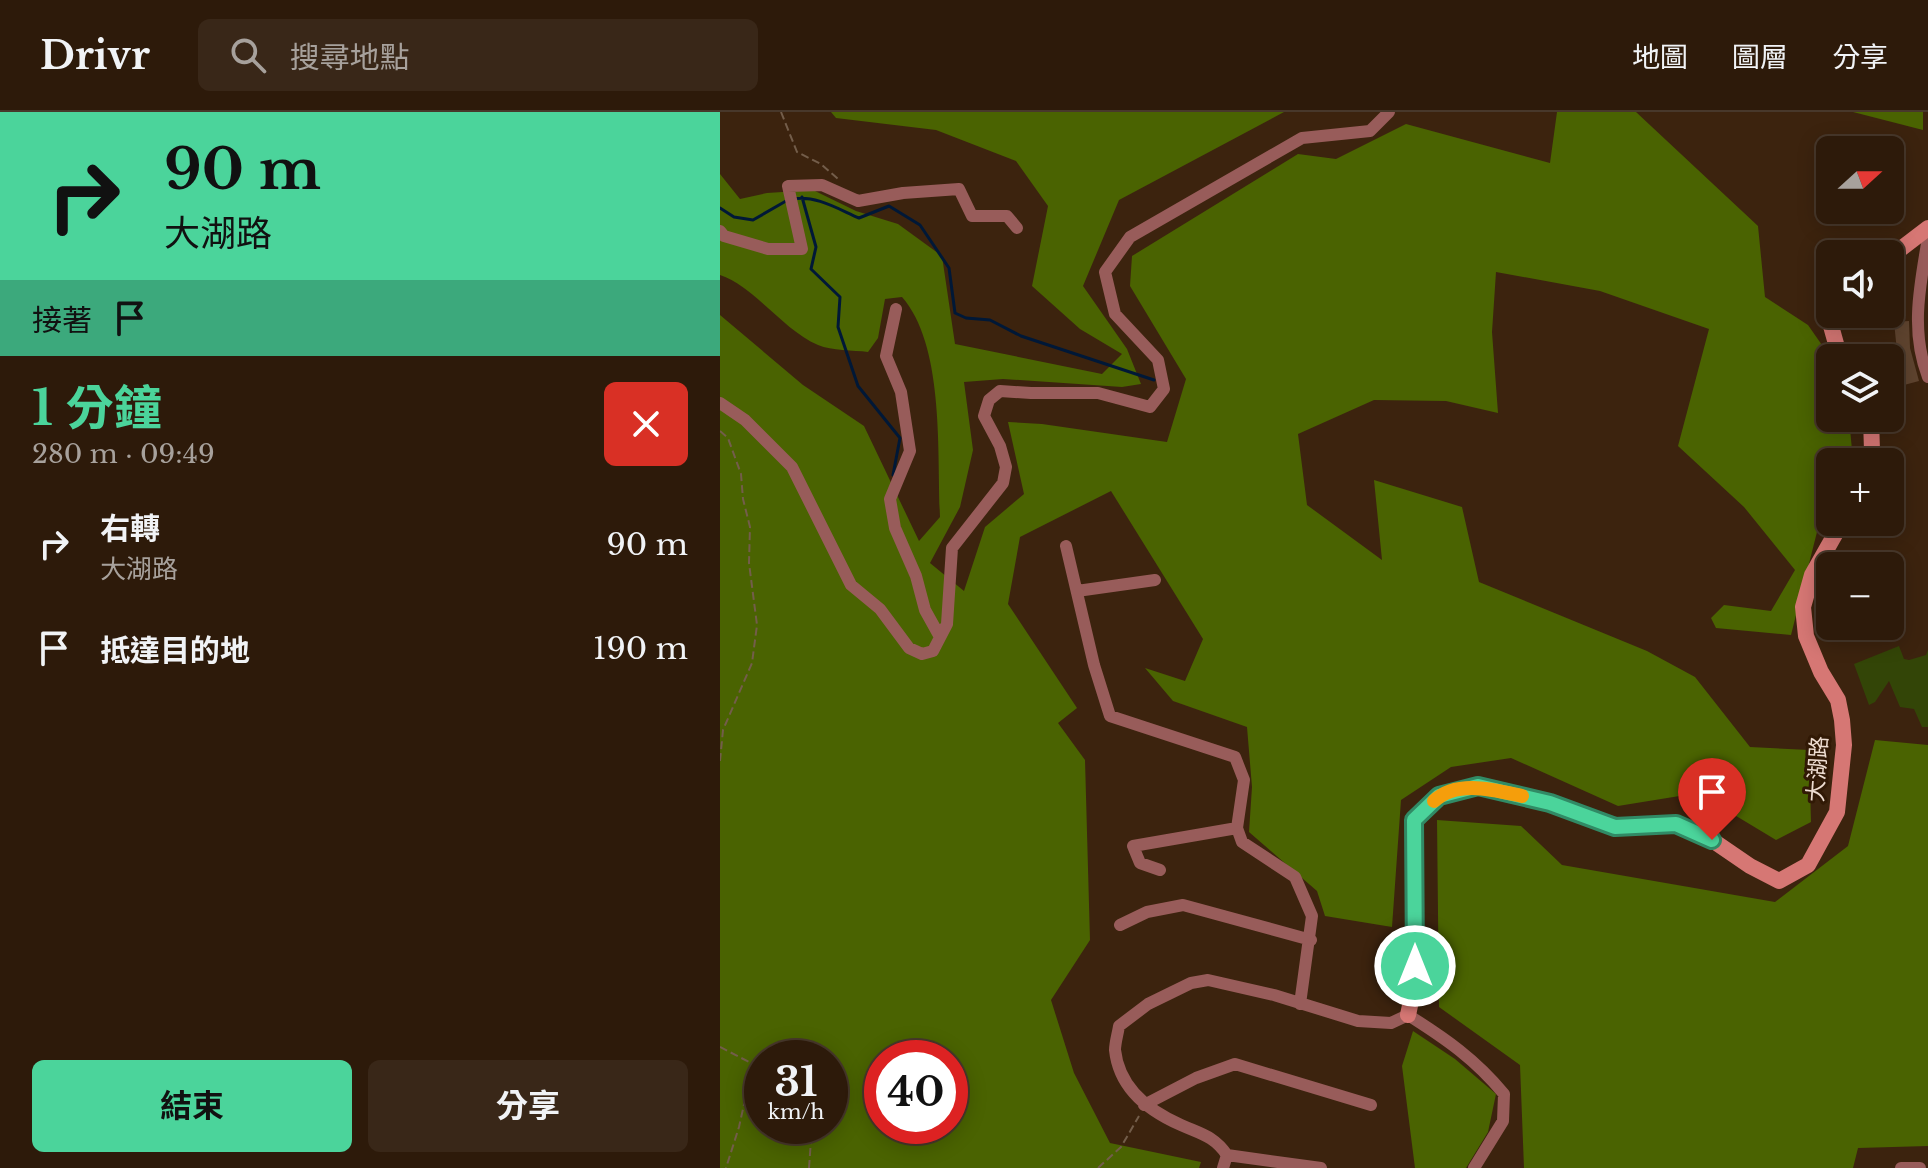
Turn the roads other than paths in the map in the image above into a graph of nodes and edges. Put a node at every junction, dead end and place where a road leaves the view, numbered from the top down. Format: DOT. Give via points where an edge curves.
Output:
graph roads {
  1 [pos="1389,112"];
  2 [pos="1017,228"];
  3 [pos="1928,228"];
  4 [pos="720,231"];
  5 [pos="1928,238"];
  6 [pos="1904,246"];
  7 [pos="896,309"];
  8 [pos="1928,377"];
  9 [pos="720,403"];
  10 [pos="1834,536"];
  11 [pos="1066,546"];
  12 [pos="1155,580"];
  13 [pos="1077,591"];
  14 [pos="940,637"];
  15 [pos="1237,828"];
  16 [pos="1160,870"];
  17 [pos="1120,925"];
  18 [pos="1311,940"];
  19 [pos="1300,1004"];
  20 [pos="1408,1015"];
  21 [pos="1371,1105"];
  22 [pos="1144,1107"];
  23 [pos="1227,1155"];
  24 [pos="1223,1168"];
  25 [pos="1321,1168"];
  26 [pos="1474,1168"];
  27 [pos="1901,1168"];
  28 [pos="1920,1168"];
  1 -- 14 [label="street" via="1370,131 1302,138 1130,237 1105,272 1115,314 1158,360 1164,389 1150,407 1098,393 1000,391 989,400 984,416 1000,446 1005,475 952,548 947,624"];
  2 -- 4 [label="street" via="1007,216 972,216 959,189 858,201 822,185 788,186 802,249 768,249"];
  3 -- 6 [label="street"];
  5 -- 8 [label="street" via="1917,334"];
  7 -- 14 [label="street" via="886,356 901,392 910,451 890,499 895,528"];
  9 -- 14 [label="street" via="792,467 851,585 880,609 909,648 922,654 933,651"];
  10 -- 20 [label="street, 大湖路" via="1812,575 1803,607 1806,636 1838,700 1844,745 1837,812 1808,865 1779,881 1676,824 1615,827 1550,803 1478,786 1439,796 1414,820 1415,982"];
  11 -- 13 [label="street"];
  12 -- 13 [label="street"];
  13 -- 15 [label="street" via="1110,716 1235,757 1244,780"];
  15 -- 16 [label="street" via="1133,846 1140,863"];
  15 -- 18 [label="street" via="1242,842 1295,877 1312,916"];
  17 -- 18 [label="street" via="1147,912 1183,905"];
  18 -- 19 [label="street"];
  19 -- 20 [label="street" via="1358,1021 1391,1023"];
  19 -- 22 [label="street" via="1208,980 1148,1004 1119,1026 1115,1049 1124,1078"];
  20 -- 26 [label="street" via="1483,1068 1504,1094 1503,1121"];
  21 -- 22 [label="street" via="1235,1064 1196,1078"];
  22 -- 23 [label="street" via="1217,1141"];
  23 -- 24 [label="street"];
  23 -- 25 [label="street"];
  27 -- 28 [label="street"];
}
